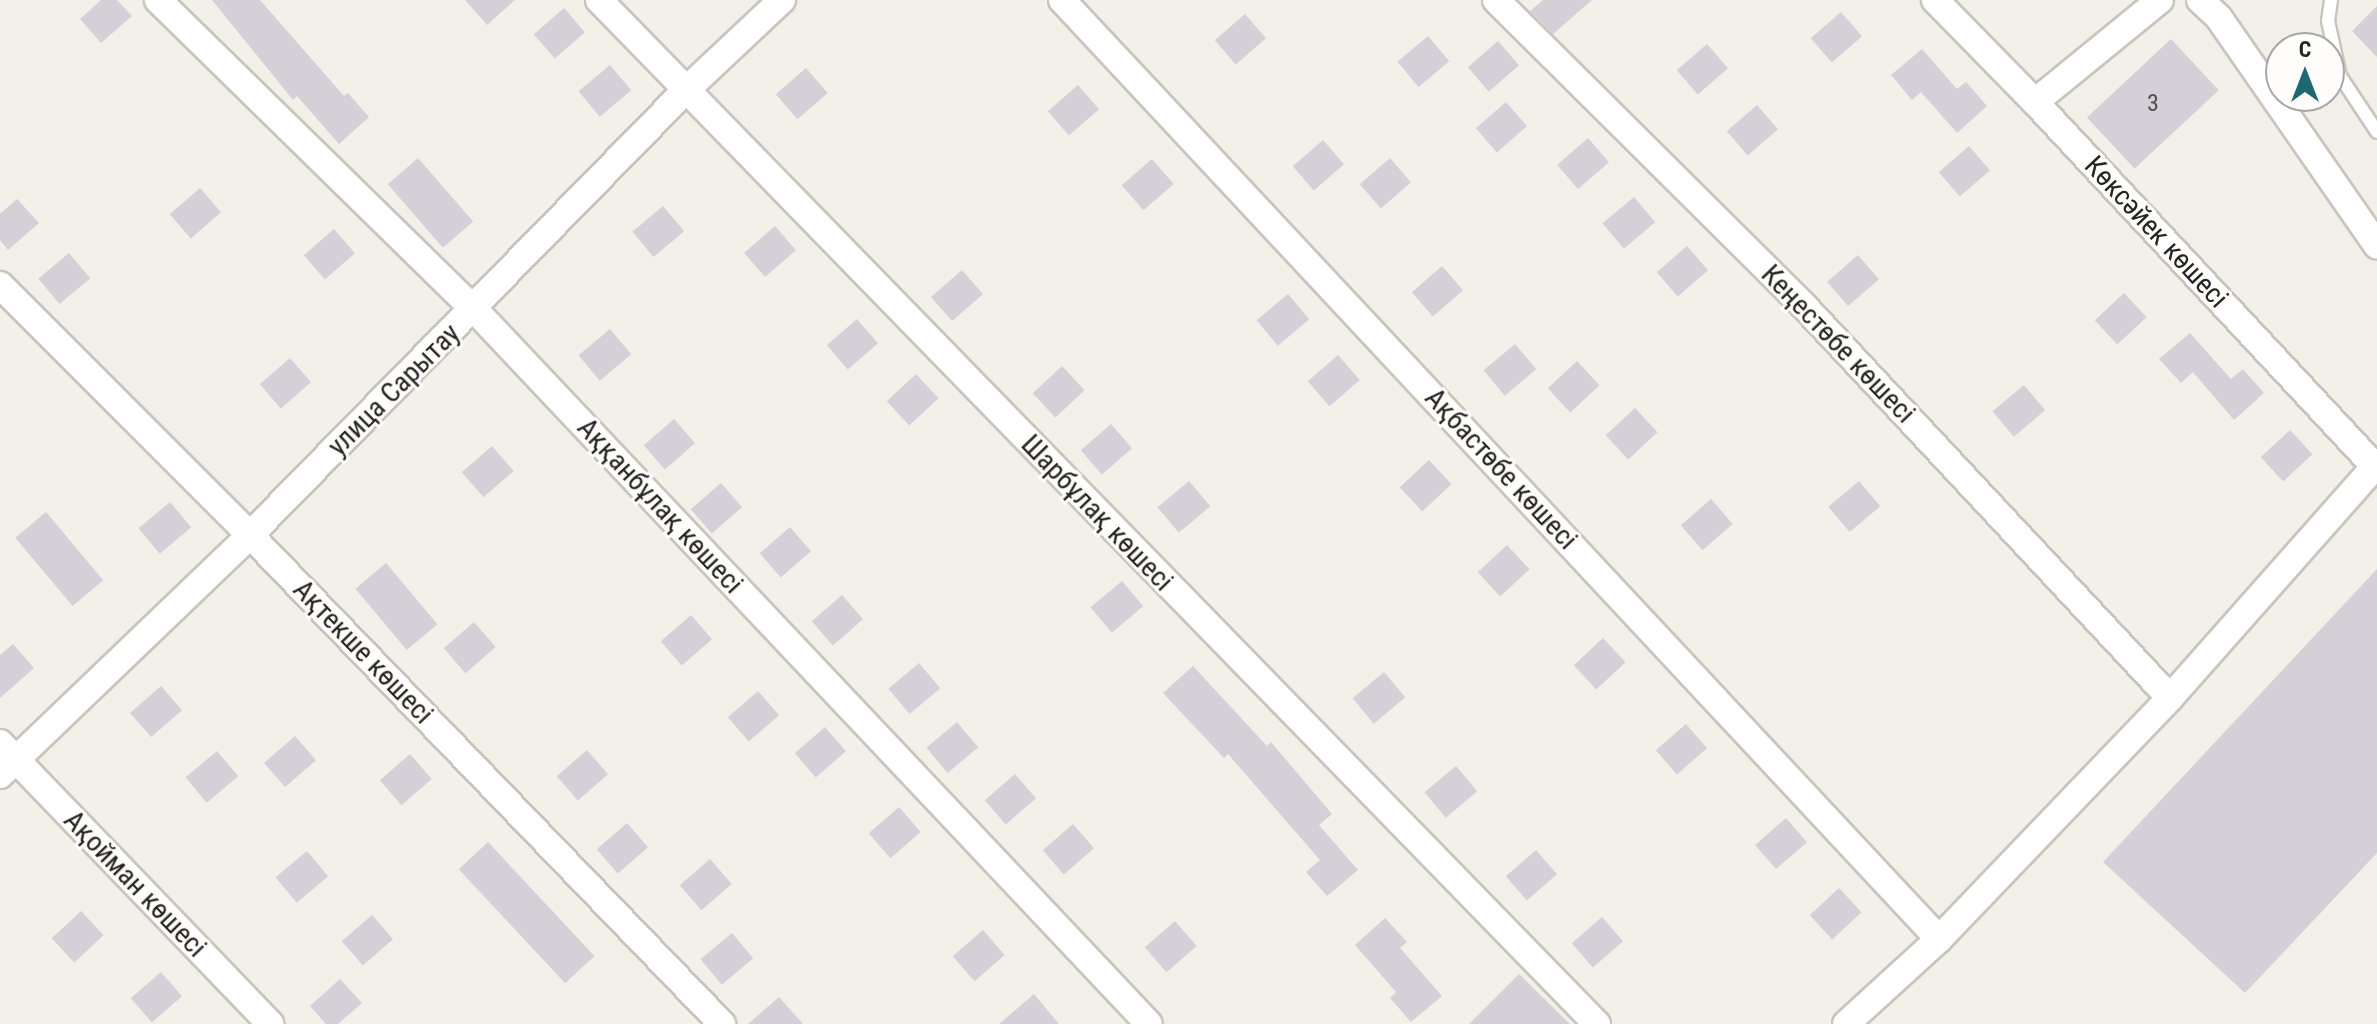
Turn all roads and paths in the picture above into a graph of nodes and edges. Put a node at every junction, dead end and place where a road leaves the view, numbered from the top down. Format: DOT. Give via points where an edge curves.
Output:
graph roads {
  1 [pos="158,0"];
  2 [pos="599,0"];
  3 [pos="782,0"];
  4 [pos="1062,0"];
  5 [pos="1496,0"];
  6 [pos="1935,0"];
  7 [pos="2160,0"];
  8 [pos="2200,0"];
  9 [pos="2331,0"];
  10 [pos="685,91"];
  11 [pos="2035,102"];
  12 [pos="2377,132"];
  13 [pos="2377,245"];
  14 [pos="0,285"];
  15 [pos="474,309"];
  16 [pos="2376,466"];
  17 [pos="250,535"];
  18 [pos="2170,698"];
  19 [pos="5,759"];
  20 [pos="1939,939"];
  21 [pos="270,1024"];
  22 [pos="722,1024"];
  23 [pos="1149,1024"];
  24 [pos="1597,1024"];
  25 [pos="1846,1024"];
  1 -- 15 [label="street, Аққанбұлақ көшесі"];
  2 -- 10 [label="street, Шарбұлақ көшесі"];
  3 -- 10 [label="street, улица Сарытау"];
  4 -- 20 [label="street, Ақбастөбе көшесі"];
  5 -- 18 [label="street, Кеңестөбе көшесі" via="1804,306"];
  6 -- 11 [label="street, Көксәйек көшесі"];
  7 -- 11 [label="street"];
  8 -- 13 [label="street" via="2219,18"];
  9 -- 12 [label="lane" via="2328,21 2340,76"];
  10 -- 15 [label="street, улица Сарытау"];
  10 -- 24 [label="street, Шарбұлақ көшесі"];
  11 -- 16 [label="street, Көксәйек көшесі"];
  14 -- 17 [label="street, Ақтекше көшесі"];
  15 -- 17 [label="street, улица Сарытау"];
  15 -- 23 [label="street, Аққанбұлақ көшесі"];
  16 -- 18 [label="street"];
  17 -- 19 [label="street, улица Сарытау"];
  17 -- 22 [label="street, Ақтекше көшесі"];
  18 -- 20 [label="street"];
  19 -- 21 [label="street, Ақойман көшесі"];
  20 -- 25 [label="street"];
}
